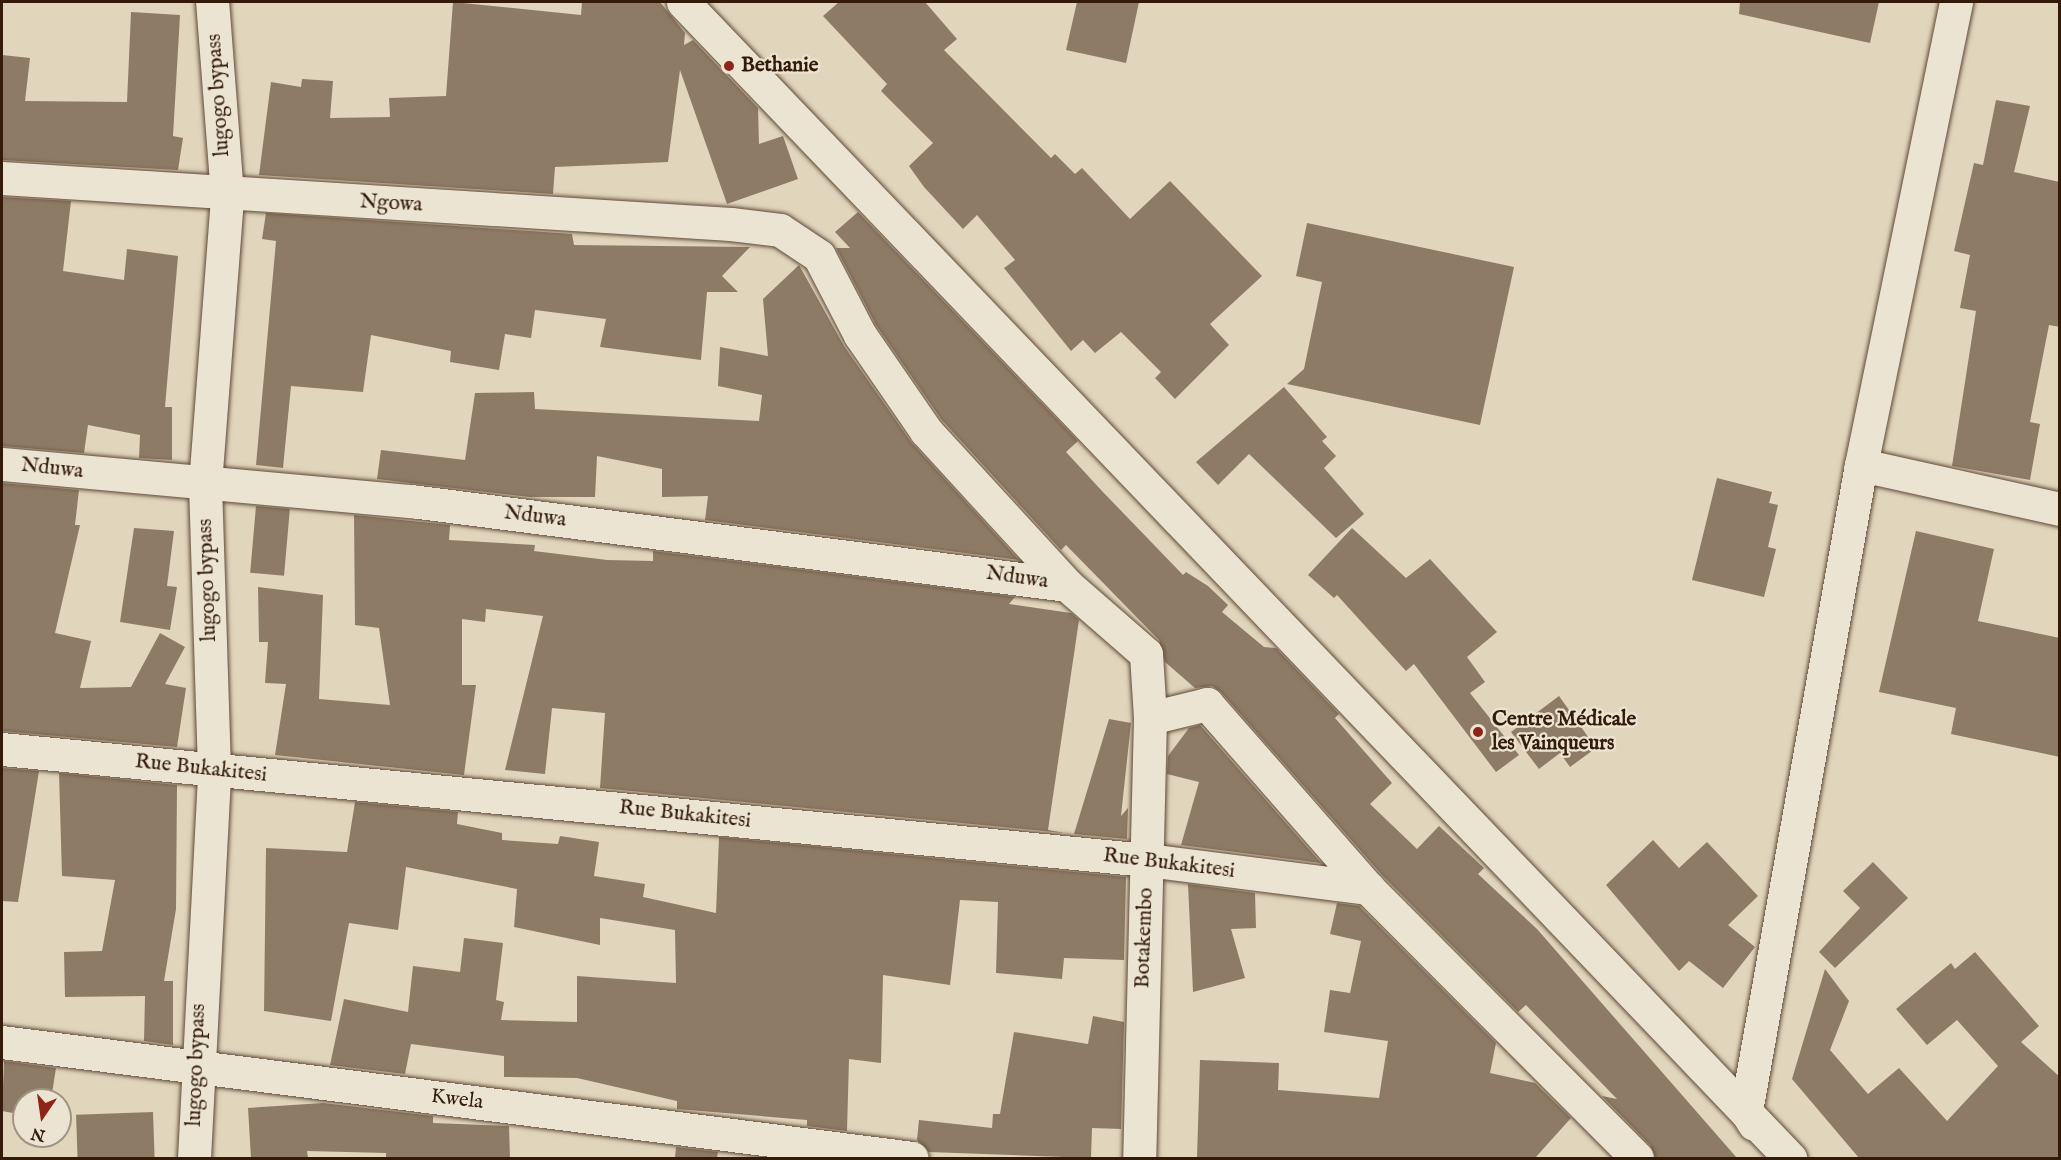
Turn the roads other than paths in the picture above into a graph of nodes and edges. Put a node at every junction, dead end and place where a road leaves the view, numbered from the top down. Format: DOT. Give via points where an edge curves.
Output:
graph roads {
  1 [pos="212,2"];
  2 [pos="684,2"];
  3 [pos="1956,2"];
  4 [pos="2,178"];
  5 [pos="227,195"];
  6 [pos="780,230"];
  7 [pos="2,464"];
  8 [pos="1861,465"];
  9 [pos="205,484"];
  10 [pos="2060,509"];
  11 [pos="1067,585"];
  12 [pos="1150,718"];
  13 [pos="2,749"];
  14 [pos="214,770"];
  15 [pos="1147,860"];
  16 [pos="1368,888"];
  17 [pos="2,1042"];
  18 [pos="196,1066"];
  19 [pos="1746,1111"];
  20 [pos="194,1158"];
  21 [pos="912,1158"];
  22 [pos="1139,1158"];
  23 [pos="1636,1158"];
  24 [pos="1774,1158"];
  25 [pos="1790,1158"];
  1 -- 5 [label="street, lugogo bypass"];
  2 -- 19 [label="street"];
  3 -- 8 [label="street"];
  4 -- 5 [label="street, Ngowa"];
  5 -- 6 [label="street, Ngowa"];
  5 -- 9 [label="street, lugogo bypass"];
  6 -- 11 [label="street, Botakembo" via="819,256 860,335 926,431"];
  7 -- 9 [label="street, Nduwa"];
  8 -- 10 [label="street"];
  8 -- 19 [label="street"];
  9 -- 11 [label="street, Nduwa" via="411,501"];
  9 -- 14 [label="street, lugogo bypass"];
  11 -- 12 [label="street, Botakembo" via="1146,654"];
  12 -- 15 [label="street, Botakembo"];
  12 -- 16 [label="street" via="1207,704"];
  13 -- 14 [label="street, Rue Bukakitesi"];
  14 -- 15 [label="street, Rue Bukakitesi"];
  14 -- 18 [label="street, lugogo bypass"];
  15 -- 16 [label="street, Rue Bukakitesi"];
  15 -- 22 [label="street, Botakembo"];
  16 -- 23 [label="street"];
  17 -- 18 [label="street, Kwela"];
  18 -- 20 [label="street, lugogo bypass"];
  18 -- 21 [label="street, Kwela"];
  19 -- 24 [label="street"];
  19 -- 25 [label="street"];
}
